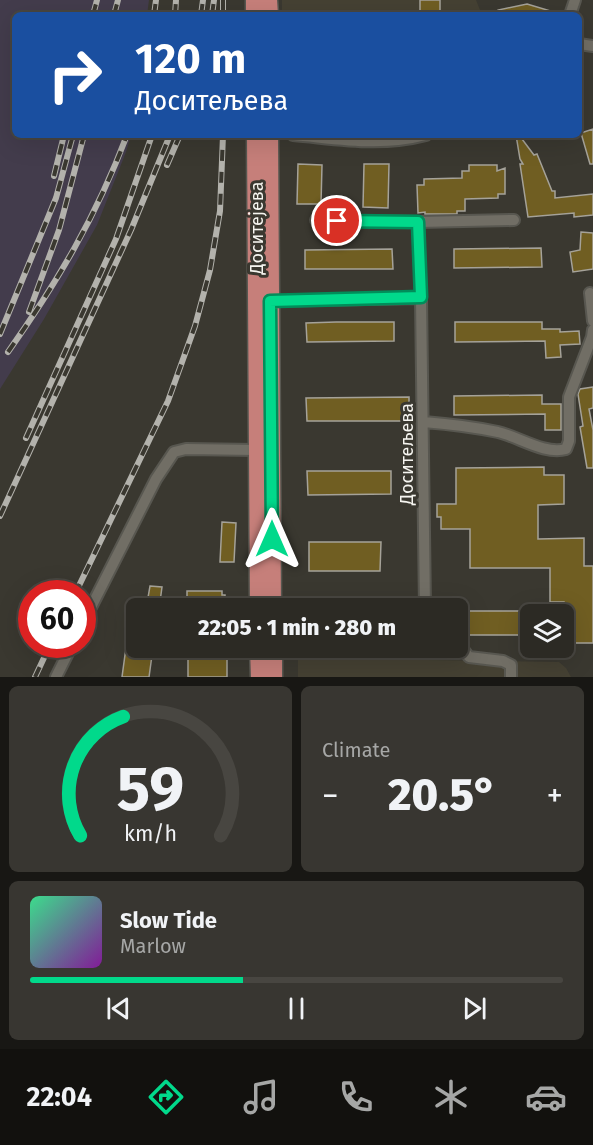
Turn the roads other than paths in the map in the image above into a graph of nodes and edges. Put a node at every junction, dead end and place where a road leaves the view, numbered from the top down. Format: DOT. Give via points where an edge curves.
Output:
graph roads {
  1 [pos="256,138"];
  2 [pos="269,138"];
  3 [pos="325,138"];
  4 [pos="414,138"];
  5 [pos="316,220"];
  6 [pos="514,220"];
  7 [pos="418,222"];
  8 [pos="590,293"];
  9 [pos="421,297"];
  10 [pos="264,302"];
  11 [pos="593,321"];
  12 [pos="593,330"];
  13 [pos="423,422"];
  14 [pos="258,450"];
  15 [pos="96,598"];
  16 [pos="259,598"];
  17 [pos="272,598"];
  18 [pos="425,598"];
  19 [pos="468,656"];
  20 [pos="66,658"];
  21 [pos="259,658"];
  22 [pos="273,658"];
  23 [pos="56,677"];
  24 [pos="260,677"];
  25 [pos="273,677"];
  26 [pos="511,677"];
  1 -- 10 [label="main road, Доситејева"];
  2 -- 10 [label="main road, Доситејева"];
  3 -- 4 [label="street" via="379,143"];
  5 -- 7 [label="street"];
  6 -- 7 [label="street"];
  7 -- 9 [label="street, Доситељева"];
  8 -- 11 [label="street"];
  9 -- 10 [label="street"];
  9 -- 13 [label="street, Доситељева"];
  10 -- 14 [label="main road, Доситејева"];
  10 -- 17 [label="main road, Доситејева"];
  12 -- 13 [label="street" via="569,397 566,449 553,450 500,433"];
  13 -- 18 [label="street, Доситељева"];
  14 -- 15 [label="street" via="186,448 174,452"];
  14 -- 16 [label="main road, Доситејева"];
  19 -- 26 [label="street" via="503,661 511,665"];
  20 -- 23 [label="street"];
  21 -- 24 [label="main road"];
  22 -- 25 [label="main road"];
}
